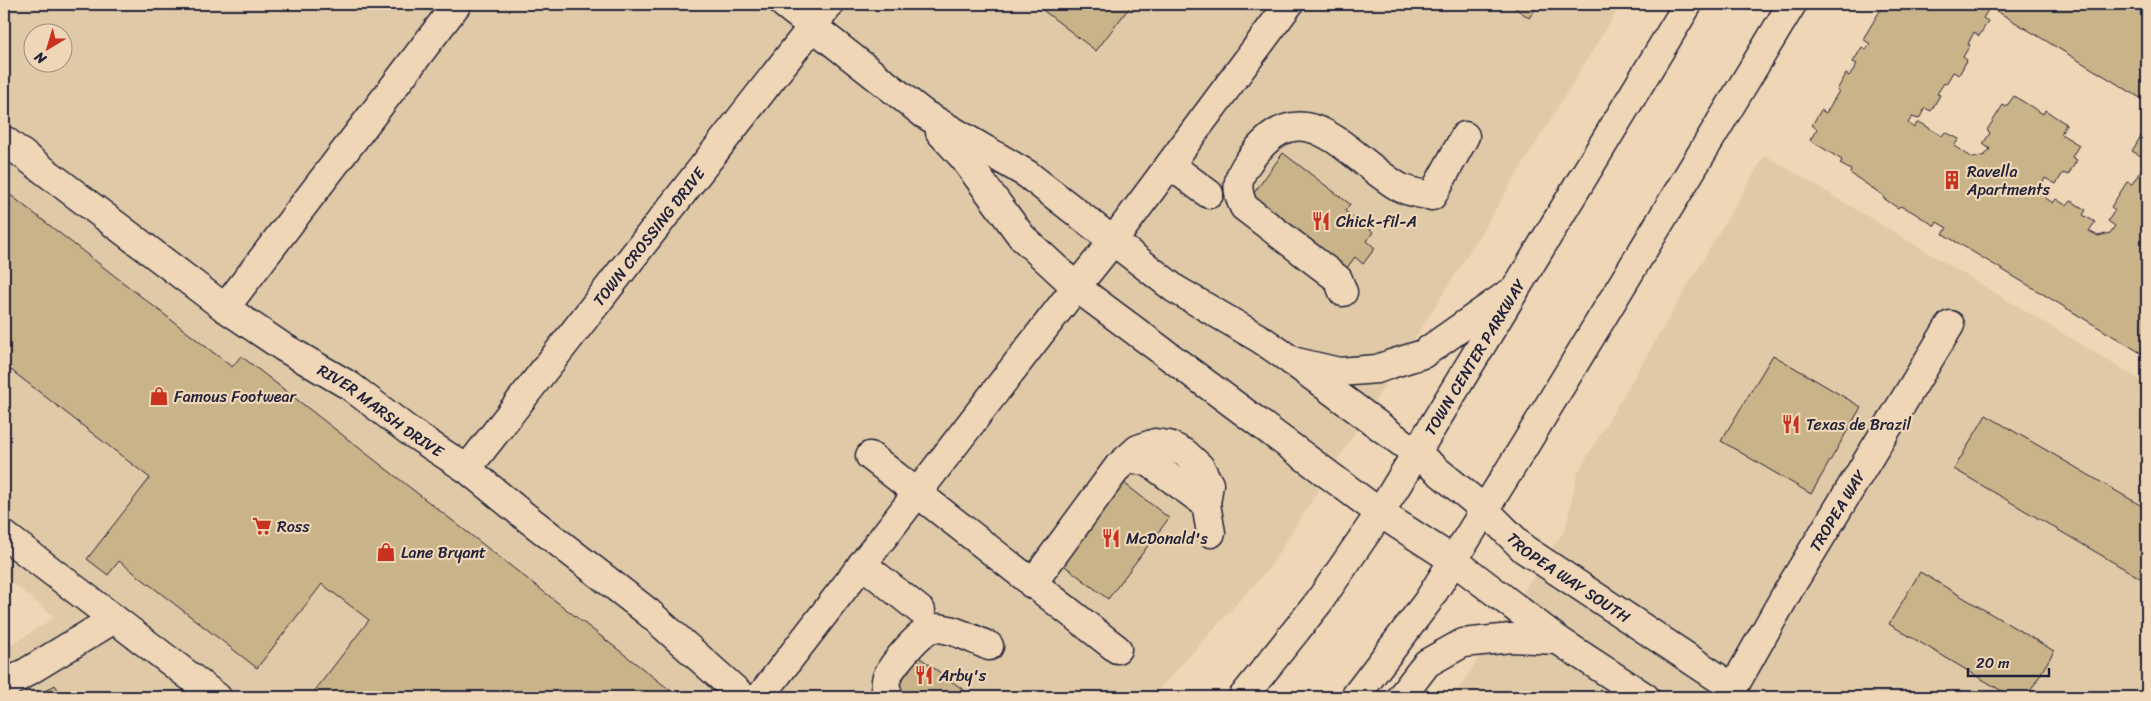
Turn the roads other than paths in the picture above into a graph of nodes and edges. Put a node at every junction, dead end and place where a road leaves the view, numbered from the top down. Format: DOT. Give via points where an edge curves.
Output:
graph roads {
  1 [pos="457,4"];
  2 [pos="784,4"];
  3 [pos="830,4"];
  4 [pos="1289,4"];
  5 [pos="1688,4"];
  6 [pos="1792,4"];
  7 [pos="812,26"];
  8 [pos="924,114"];
  9 [pos="1465,136"];
  10 [pos="4,140"];
  11 [pos="1170,165"];
  12 [pos="1209,194"];
  13 [pos="1113,242"];
  14 [pos="1076,286"];
  15 [pos="1517,287"];
  16 [pos="1343,292"];
  17 [pos="225,308"];
  18 [pos="1950,325"];
  19 [pos="1292,361"];
  20 [pos="1417,454"];
  21 [pos="870,456"];
  22 [pos="466,468"];
  23 [pos="918,492"];
  24 [pos="1484,509"];
  25 [pos="1380,513"];
  26 [pos="1211,533"];
  27 [pos="4,535"];
  28 [pos="1453,560"];
  29 [pos="862,564"];
  30 [pos="1032,584"];
  31 [pos="921,611"];
  32 [pos="114,620"];
  33 [pos="1558,640"];
  34 [pos="989,646"];
  35 [pos="1117,649"];
  36 [pos="4,686"];
  37 [pos="1730,692"];
  38 [pos="217,697"];
  39 [pos="743,697"];
  40 [pos="760,697"];
  41 [pos="889,697"];
  42 [pos="1243,697"];
  43 [pos="1355,697"];
  44 [pos="1401,697"];
  45 [pos="1645,697"];
  1 -- 17 [label="street"];
  2 -- 7 [label="street"];
  3 -- 7 [label="street, TOWN CROSSING DRIVE"];
  4 -- 11 [label="street"];
  5 -- 15 [label="street, TOWN CENTER PARKWAY"];
  6 -- 24 [label="street"];
  7 -- 8 [label="street"];
  7 -- 22 [label="street, TOWN CROSSING DRIVE"];
  8 -- 13 [label="street, TROPEA WAY SOUTH" via="1027,174"];
  8 -- 14 [label="street" via="963,157 1022,237"];
  9 -- 16 [label="street" via="1432,196 1400,188 1328,136 1308,126 1290,127 1275,133 1262,145 1240,175 1238,190 1244,207 1338,279"];
  10 -- 17 [label="street, RIVER MARSH DRIVE"];
  11 -- 12 [label="street"];
  11 -- 13 [label="street"];
  13 -- 14 [label="street"];
  13 -- 19 [label="street, TROPEA WAY SOUTH" via="1175,289"];
  14 -- 23 [label="street"];
  14 -- 25 [label="street"];
  15 -- 19 [label="street" via="1423,354 1377,369 1339,372"];
  15 -- 20 [label="street, TOWN CENTER PARKWAY"];
  17 -- 22 [label="street, RIVER MARSH DRIVE" via="350,386 409,431"];
  18 -- 37 [label="street, TROPEA WAY"];
  19 -- 20 [label="street, TROPEA WAY SOUTH"];
  20 -- 24 [label="street, TROPEA WAY SOUTH"];
  20 -- 25 [label="street, TOWN CENTER PARKWAY"];
  21 -- 23 [label="street"];
  22 -- 39 [label="street, RIVER MARSH DRIVE" via="648,612"];
  23 -- 29 [label="street"];
  23 -- 30 [label="street"];
  24 -- 28 [label="street"];
  24 -- 37 [label="street, TROPEA WAY SOUTH" via="1524,549"];
  25 -- 28 [label="street"];
  25 -- 42 [label="street, TOWN CENTER PARKWAY" via="1318,603"];
  26 -- 30 [label="street" via="1206,504 1209,484 1200,467 1185,453 1169,445 1155,443 1138,449 1118,467"];
  27 -- 32 [label="street"];
  28 -- 33 [label="street"];
  28 -- 43 [label="street" via="1421,611"];
  29 -- 31 [label="street"];
  29 -- 40 [label="street"];
  30 -- 35 [label="street"];
  32 -- 36 [label="street"];
  32 -- 38 [label="street"];
  33 -- 44 [label="street" via="1511,638 1462,643 1427,663"];
  33 -- 45 [label="street"];
  34 -- 41 [label="street" via="941,628 930,628 919,636 887,675"];
}
